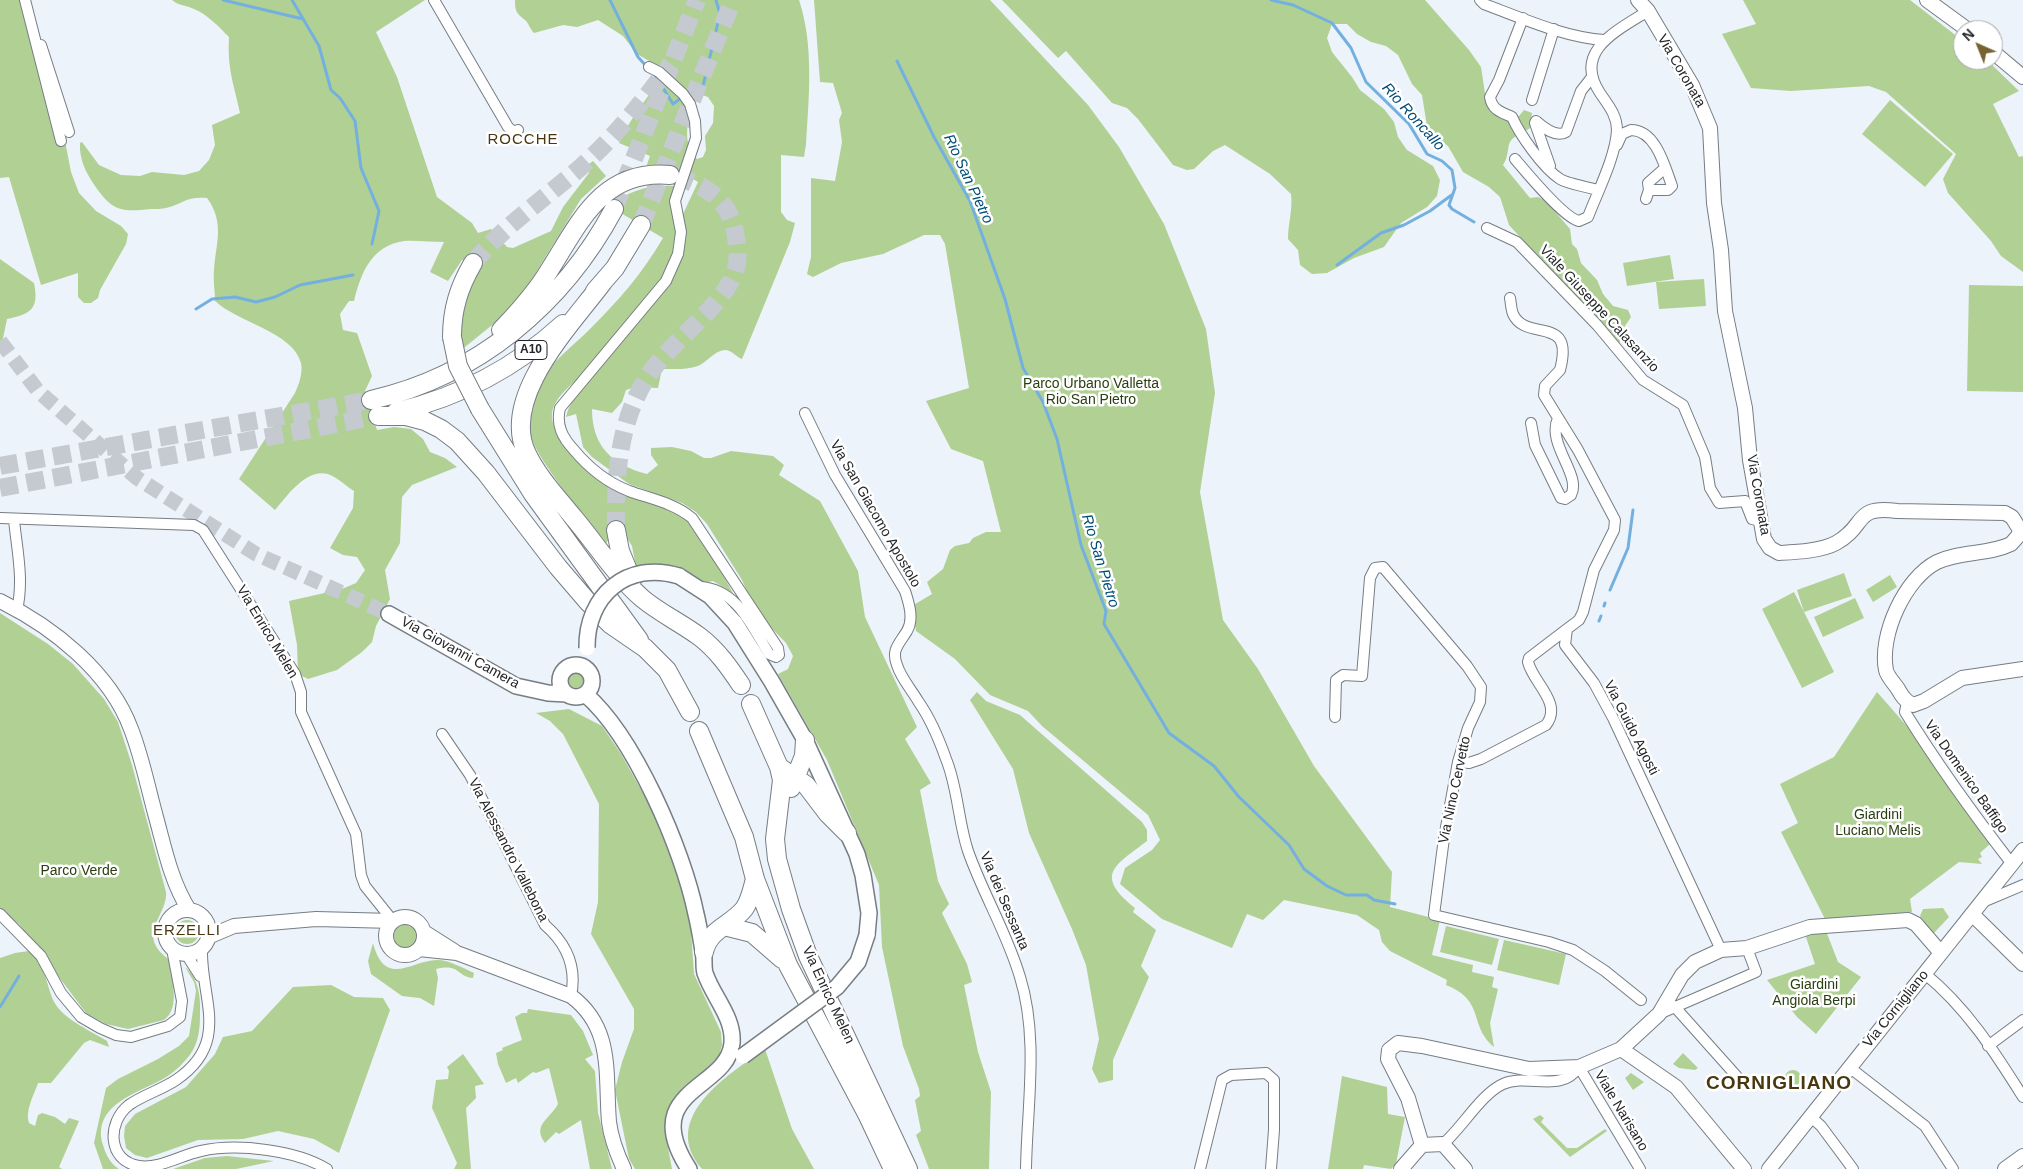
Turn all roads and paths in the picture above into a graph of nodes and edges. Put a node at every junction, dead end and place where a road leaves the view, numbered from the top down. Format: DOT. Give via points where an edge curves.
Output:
graph roads {
  1 [pos="25,0"];
  2 [pos="434,0"];
  3 [pos="1480,0"];
  4 [pos="1638,0"];
  5 [pos="1927,0"];
  6 [pos="1648,11"];
  7 [pos="1523,18"];
  8 [pos="1954,20"];
  9 [pos="1554,29"];
  10 [pos="35,39"];
  11 [pos="1604,40"];
  12 [pos="2003,60"];
  13 [pos="649,67"];
  14 [pos="1592,77"];
  15 [pos="2023,77"];
  16 [pos="1532,100"];
  17 [pos="518,130"];
  18 [pos="69,132"];
  19 [pos="62,141"];
  20 [pos="1611,157"];
  21 [pos="1515,158"];
  22 [pos="1665,168"];
  23 [pos="1551,170"];
  24 [pos="670,176"];
  25 [pos="1598,190"];
  26 [pos="614,209"];
  27 [pos="641,225"];
  28 [pos="1487,228"];
  29 [pos="473,263"];
  30 [pos="603,282"];
  31 [pos="1510,298"];
  32 [pos="472,360"];
  33 [pos="371,400"];
  34 [pos="805,413"];
  35 [pos="1558,418"];
  36 [pos="1531,423"];
  37 [pos="0,518"];
  38 [pos="14,520"];
  39 [pos="1761,521"];
  40 [pos="616,530"];
  41 [pos="699,587"];
  42 [pos="642,598"];
  43 [pos="0,601"];
  44 [pos="17,610"];
  45 [pos="389,614"];
  46 [pos="1567,629"];
  47 [pos="907,631"];
  48 [pos="645,648"];
  49 [pos="579,664"];
  50 [pos="2023,670"];
  51 [pos="741,685"];
  52 [pos="563,687"];
  53 [pos="584,694"];
  54 [pos="1906,702"];
  55 [pos="751,704"];
  56 [pos="690,712"];
  57 [pos="1335,716"];
  58 [pos="700,730"];
  59 [pos="442,734"];
  60 [pos="805,740"];
  61 [pos="1458,762"];
  62 [pos="779,767"];
  63 [pos="797,778"];
  64 [pos="776,814"];
  65 [pos="847,833"];
  66 [pos="2023,850"];
  67 [pos="2012,864"];
  68 [pos="755,879"];
  69 [pos="2023,885"];
  70 [pos="175,886"];
  71 [pos="1983,902"];
  72 [pos="189,910"];
  73 [pos="0,914"];
  74 [pos="1973,915"];
  75 [pos="170,918"];
  76 [pos="205,919"];
  77 [pos="360,920"];
  78 [pos="393,921"];
  79 [pos="234,926"];
  80 [pos="724,926"];
  81 [pos="424,932"];
  82 [pos="386,937"];
  83 [pos="205,942"];
  84 [pos="1747,948"];
  85 [pos="172,949"];
  86 [pos="419,949"];
  87 [pos="1721,950"];
  88 [pos="704,952"];
  89 [pos="457,953"];
  90 [pos="186,954"];
  91 [pos="1941,954"];
  92 [pos="2023,964"];
  93 [pos="788,965"];
  94 [pos="1924,973"];
  95 [pos="203,981"];
  96 [pos="571,996"];
  97 [pos="1641,1000"];
  98 [pos="1674,1006"];
  99 [pos="1659,1014"];
  100 [pos="2023,1020"];
  101 [pos="1988,1046"];
  102 [pos="1621,1049"];
  103 [pos="720,1067"];
  104 [pos="1579,1067"];
  105 [pos="1850,1067"];
  106 [pos="1741,1081"];
  107 [pos="2023,1097"];
  108 [pos="1811,1116"];
  109 [pos="1443,1144"];
  110 [pos="1422,1145"];
  111 [pos="2023,1156"];
  112 [pos="327,1169"];
  113 [pos="624,1169"];
  114 [pos="689,1169"];
  115 [pos="893,1169"];
  116 [pos="908,1169"];
  117 [pos="1026,1169"];
  118 [pos="1200,1169"];
  119 [pos="1271,1169"];
  120 [pos="1401,1169"];
  121 [pos="1465,1169"];
  122 [pos="1640,1169"];
  123 [pos="1744,1169"];
  124 [pos="1769,1169"];
  125 [pos="1853,1169"];
  126 [pos="1953,1169"];
  127 [pos="2005,1169"];
  1 -- 10 [label="street"];
  2 -- 17 [label="street" via="508,127 514,132"];
  3 -- 7 [label="street"];
  4 -- 6 [label="street, Via Coronata"];
  5 -- 8 [label="street"];
  6 -- 11 [label="street"];
  6 -- 39 [label="street, Via Coronata" via="1692,85 1710,128 1725,311 1745,408"];
  7 -- 9 [label="street"];
  7 -- 23 [label="street" via="1490,97 1496,110 1512,117"];
  9 -- 11 [label="street"];
  9 -- 16 [label="street"];
  10 -- 18 [label="street" via="42,46"];
  10 -- 19 [label="street"];
  11 -- 14 [label="street" via="1594,54"];
  12 -- 15 [label="street"];
  13 -- 41 [label="street" via="683,94 695,121 696,138 675,201 680,232 678,254 666,281 560,408 559,424 566,440 599,475 627,490 672,505 692,518 778,648 779,655 769,654 731,598 713,589"];
  14 -- 20 [label="street" via="1615,114 1617,131"];
  14 -- 23 [label="street" via="1581,91 1566,132 1555,134 1535,123"];
  20 -- 22 [label="street" via="1626,131 1639,131 1654,144"];
  20 -- 25 [label="street"];
  21 -- 25 [label="street" via="1536,184 1574,220 1588,217"];
  22 -- 22 [label="street" via="1671,189 1648,194 1648,183"];
  23 -- 25 [label="street" via="1560,180"];
  24 -- 32 [label="highway" via="633,177 604,193 584,216 521,309"];
  26 -- 32 [label="highway, A10" via="591,249 549,300 509,335"];
  27 -- 30 [label="highway, A10"];
  28 -- 39 [label="street, Viale Giuseppe Calasanzio" via="1517,242 1597,325 1643,380 1683,405 1705,457 1714,497 1719,503 1745,501 1752,519"];
  29 -- 48 [label="highway, bridge" via="458,292 453,312 452,337 458,366 480,409 533,494"];
  30 -- 42 [label="highway" via="531,381 522,407 522,438 526,452 547,484"];
  30 -- 48 [label="highway, A10" via="558,328 510,366 460,392 418,407 378,416 406,416 425,421 457,442 486,473 588,602 610,624"];
  31 -- 35 [label="street" via="1513,314 1521,323 1532,330 1548,330 1561,341 1560,370 1543,390"];
  32 -- 33 [label="highway, A10" via="421,386"];
  34 -- 47 [label="street, Via San Giacomo Apostolo" via="835,475 906,591 911,612"];
  35 -- 36 [label="street" via="1554,435 1573,489 1565,498 1561,498 1535,445"];
  35 -- 46 [label="street" via="1615,520 1614,530 1594,570 1583,612 1579,620"];
  37 -- 38 [label="street, Via Enrico Melen"];
  38 -- 44 [label="street" via="20,574"];
  38 -- 78 [label="street, Via Enrico Melen" via="194,525 203,530 294,674 301,692 300,712 356,834 365,886"];
  39 -- 54 [label="street, Via Coronata" via="1764,539 1779,553 1831,545 1847,535 1866,512 1880,508 2005,513 2018,523 2018,536 2011,544 1938,562 1911,585 1892,620 1884,644 1886,672"];
  40 -- 42 [label="highway" via="623,561"];
  41 -- 49 [label="main road, bridge" via="679,576 656,571 625,579 608,590 592,614 586,648"];
  41 -- 60 [label="main road" via="735,622"];
  42 -- 51 [label="highway" via="700,637 726,661"];
  43 -- 44 [label="street"];
  44 -- 70 [label="street" via="45,628 90,667 110,689 122,709 139,752"];
  45 -- 52 [label="main road, Via Giovanni Camera" via="516,686 532,690"];
  46 -- 61 [label="street" via="1528,662 1551,704 1551,716 1546,725 1481,759"];
  46 -- 87 [label="street, Via Guido Agosti" via="1567,650 1594,684 1613,718"];
  47 -- 117 [label="street, Via dei Sessanta" via="896,647 897,668 919,702 947,760 958,795 968,849 1021,977 1026,1001 1030,1065"];
  48 -- 56 [label="highway" via="667,670"];
  49 -- 52 [label="main road" via="566,668"];
  49 -- 53 [label="main road" via="587,668 592,678 590,688"];
  50 -- 54 [label="street" via="1962,678 1924,701 1913,705"];
  52 -- 53 [label="main road" via="574,696"];
  53 -- 88 [label="main road" via="603,712 648,785 689,888"];
  54 -- 67 [label="street, Via Domenico Baffigo" via="1905,712 1945,776"];
  55 -- 62 [label="highway"];
  57 -- 61 [label="street, Via Nino Cervetto" via="1336,680 1343,675 1362,676 1370,578 1375,568 1383,567 1481,687 1480,702"];
  58 -- 68 [label="highway" via="744,837"];
  59 -- 96 [label="street, Via Alessandro Vallebona" via="470,775 545,925 565,948 573,971"];
  60 -- 63 [label="highway"];
  60 -- 65 [label="main road"];
  61 -- 97 [label="street, Via Nino Cervetto" via="1434,915 1573,950"];
  62 -- 63 [label="highway"];
  62 -- 64 [label="highway, Via Enrico Melen" via="781,794"];
  63 -- 64 [label="highway"];
  63 -- 65 [label="highway"];
  64 -- 116 [label="highway, Via Enrico Melen" via="777,859 808,956"];
  65 -- 103 [label="main road, bridge" via="867,892 868,935 858,962 837,987 743,1056"];
  66 -- 67 [label="street, Via Cornigliano"];
  67 -- 71 [label="street, Via Cornigliano"];
  68 -- 80 [label="highway" via="745,908"];
  68 -- 93 [label="highway"];
  69 -- 71 [label="street"];
  70 -- 72 [label="street"];
  70 -- 75 [label="street"];
  71 -- 74 [label="street, Via Cornigliano"];
  72 -- 75 [label="street" via="179,911"];
  72 -- 76 [label="street"];
  73 -- 85 [label="street" via="41,956 62,993 82,1017 120,1036 131,1037 168,1026 180,1017 182,1001"];
  74 -- 91 [label="street, Via Cornigliano"];
  74 -- 92 [label="street"];
  75 -- 85 [label="street" via="164,934"];
  76 -- 79 [label="street"];
  76 -- 83 [label="street"];
  77 -- 78 [label="street"];
  77 -- 79 [label="street" via="334,918"];
  77 -- 82 [label="street"];
  78 -- 81 [label="street" via="403,917 414,919"];
  78 -- 82 [label="street"];
  79 -- 83 [label="street"];
  80 -- 88 [label="highway" via="710,936"];
  80 -- 93 [label="highway" via="744,930 760,938"];
  81 -- 86 [label="street"];
  81 -- 89 [label="street"];
  82 -- 86 [label="street" via="396,953 408,955"];
  83 -- 90 [label="street" via="193,953"];
  83 -- 95 [label="street"];
  84 -- 87 [label="street"];
  84 -- 91 [label="street" via="1810,927 1908,920 1916,924"];
  84 -- 98 [label="street" via="1756,972"];
  85 -- 90 [label="street"];
  86 -- 89 [label="street"];
  87 -- 99 [label="street" via="1695,962 1682,975"];
  88 -- 103 [label="main road" via="706,975 731,1033 730,1052"];
  89 -- 96 [label="street"];
  90 -- 95 [label="street"];
  91 -- 94 [label="street, Via Cornigliano"];
  93 -- 115 [label="highway, Via Enrico Melen"];
  94 -- 101 [label="street" via="1968,1014"];
  94 -- 105 [label="street, Via Cornigliano"];
  95 -- 112 [label="street" via="210,1014 205,1045 191,1066 177,1079 134,1102 117,1118 113,1138 120,1156 131,1164 151,1167 200,1151 242,1148 282,1153"];
  96 -- 113 [label="street" via="590,1013 604,1043 609,1124"];
  98 -- 99 [label="street"];
  98 -- 106 [label="street"];
  99 -- 102 [label="street"];
  100 -- 101 [label="street"];
  101 -- 107 [label="street"];
  102 -- 104 [label="street"];
  102 -- 123 [label="street" via="1676,1087"];
  103 -- 114 [label="main road" via="689,1093 676,1116 676,1142"];
  104 -- 109 [label="street" via="1564,1080 1504,1084 1482,1102"];
  104 -- 110 [label="street" via="1529,1069 1398,1043 1390,1050 1388,1060 1408,1098"];
  104 -- 122 [label="street, Viale Narisano"];
  105 -- 108 [label="street, Via Cornigliano"];
  105 -- 126 [label="street" via="1925,1126"];
  108 -- 124 [label="street, Via Cornigliano"];
  108 -- 125 [label="street"];
  109 -- 110 [label="street"];
  109 -- 121 [label="street"];
  110 -- 120 [label="street"];
  111 -- 127 [label="street"];
  118 -- 119 [label="street" via="1222,1080 1231,1075 1266,1073 1274,1080"];
}
